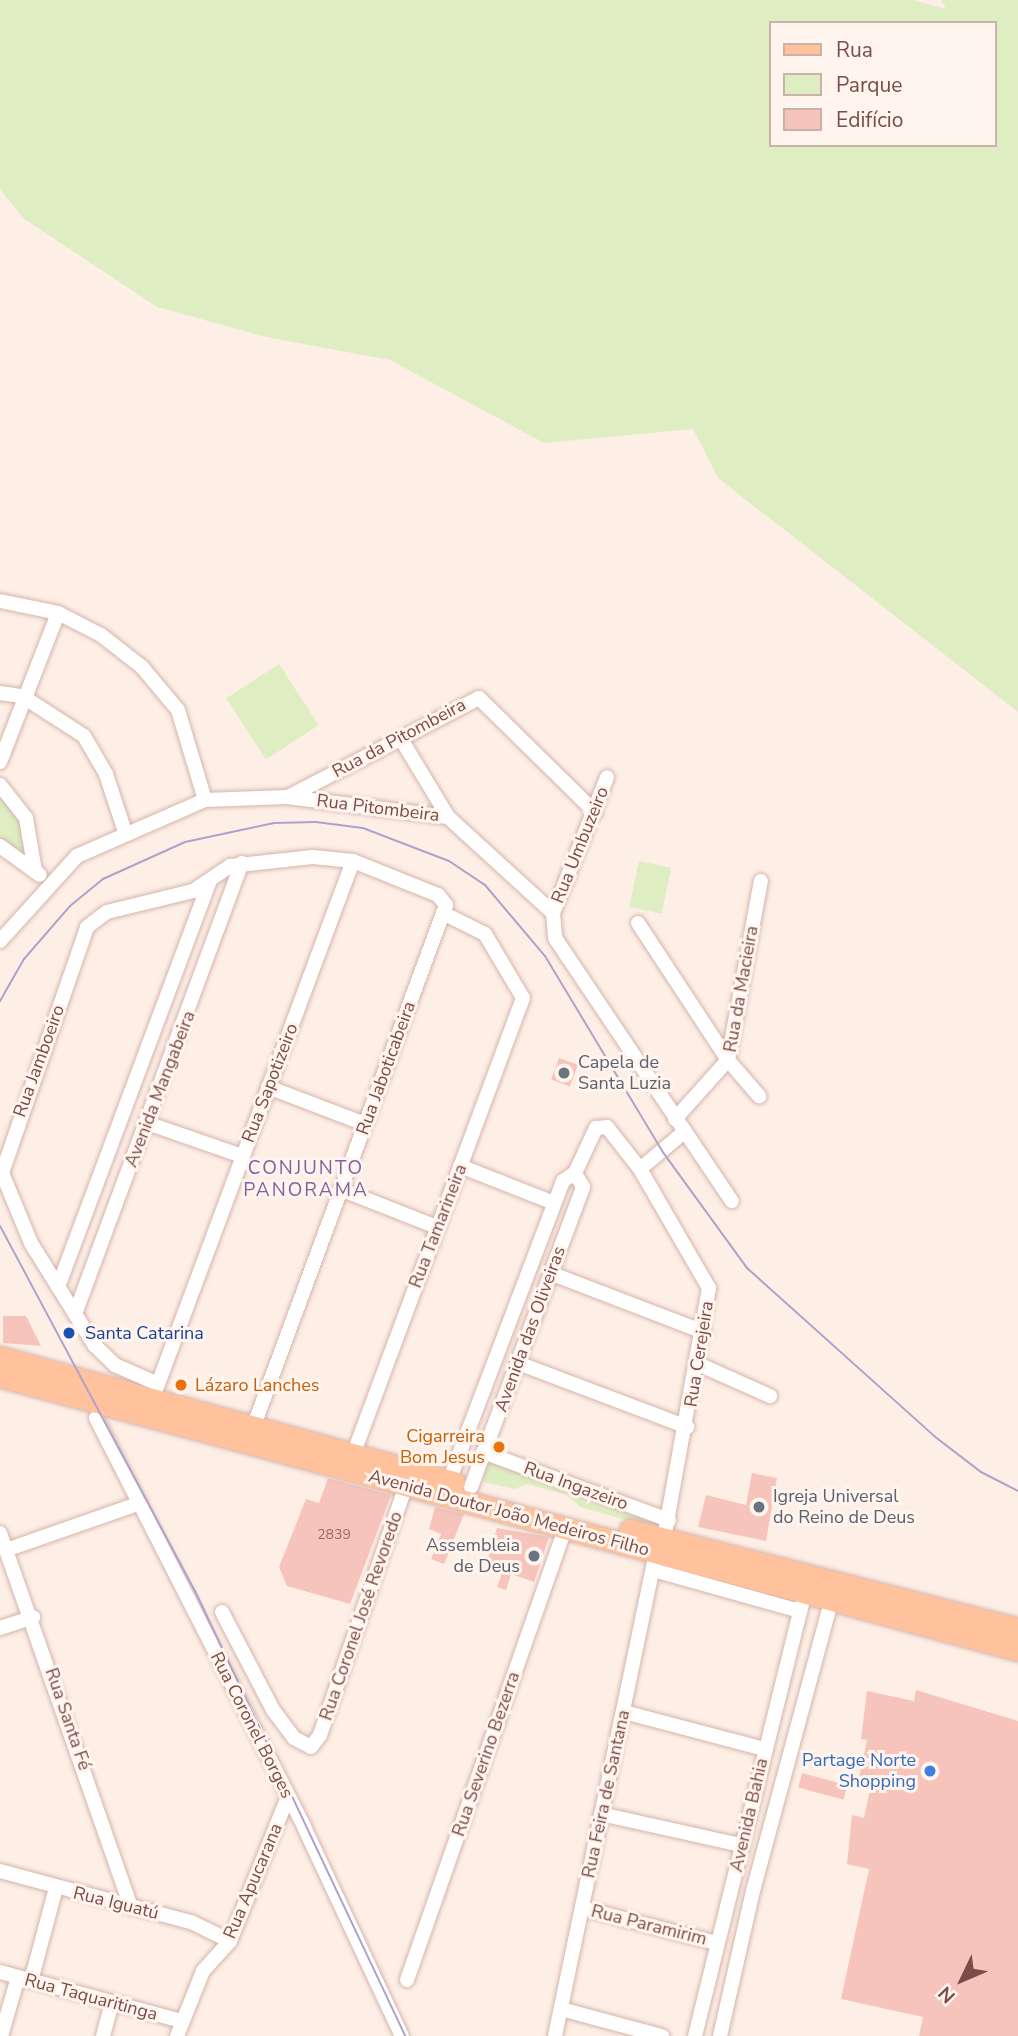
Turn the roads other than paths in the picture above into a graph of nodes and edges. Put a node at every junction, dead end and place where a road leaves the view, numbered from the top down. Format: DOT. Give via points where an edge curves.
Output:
graph roads {
  1 [pos="0,601"];
  2 [pos="58,613"];
  3 [pos="0,693"];
  4 [pos="22,696"];
  5 [pos="401,739"];
  6 [pos="0,762"];
  7 [pos="607,777"];
  8 [pos="0,785"];
  9 [pos="287,797"];
  10 [pos="205,800"];
  11 [pos="595,812"];
  12 [pos="448,817"];
  13 [pos="125,832"];
  14 [pos="0,846"];
  15 [pos="353,861"];
  16 [pos="242,863"];
  17 [pos="35,871"];
  18 [pos="211,880"];
  19 [pos="761,881"];
  20 [pos="50,882"];
  21 [pos="444,909"];
  22 [pos="553,914"];
  23 [pos="638,923"];
  24 [pos="0,941"];
  25 [pos="155,1031"];
  26 [pos="179,1041"];
  27 [pos="728,1060"];
  28 [pos="268,1087"];
  29 [pos="759,1096"];
  30 [pos="675,1119"];
  31 [pos="147,1123"];
  32 [pos="365,1124"];
  33 [pos="594,1130"];
  34 [pos="684,1132"];
  35 [pos="242,1156"];
  36 [pos="460,1166"];
  37 [pos="640,1169"];
  38 [pos="575,1173"];
  39 [pos="340,1189"];
  40 [pos="732,1201"];
  41 [pos="554,1203"];
  42 [pos="437,1227"];
  43 [pos="551,1273"];
  44 [pos="58,1287"];
  45 [pos="75,1314"];
  46 [pos="704,1332"];
  47 [pos="0,1357"];
  48 [pos="518,1363"];
  49 [pos="698,1364"];
  50 [pos="0,1377"];
  51 [pos="155,1393"];
  52 [pos="770,1396"];
  53 [pos="96,1418"];
  54 [pos="687,1427"];
  55 [pos="253,1428"];
  56 [pos="483,1452"];
  57 [pos="353,1455"];
  58 [pos="449,1481"];
  59 [pos="406,1485"];
  60 [pos="471,1487"];
  61 [pos="140,1503"];
  62 [pos="565,1528"];
  63 [pos="0,1533"];
  64 [pos="660,1546"];
  65 [pos="6,1550"];
  66 [pos="900,1598"];
  67 [pos="831,1601"];
  68 [pos="802,1603"];
  69 [pos="222,1612"];
  70 [pos="956,1612"];
  71 [pos="880,1613"];
  72 [pos="33,1617"];
  73 [pos="0,1628"];
  74 [pos="1018,1629"];
  75 [pos="1018,1650"];
  76 [pos="624,1712"];
  77 [pos="764,1749"];
  78 [pos="289,1797"];
  79 [pos="601,1814"];
  80 [pos="741,1845"];
  81 [pos="0,1871"];
  82 [pos="56,1888"];
  83 [pos="131,1906"];
  84 [pos="582,1908"];
  85 [pos="230,1941"];
  86 [pos="716,1943"];
  87 [pos="0,1972"];
  88 [pos="24,1979"];
  89 [pos="407,1980"];
  90 [pos="112,2003"];
  91 [pos="561,2009"];
  92 [pos="182,2021"];
  93 [pos="1,2036"];
  94 [pos="103,2036"];
  95 [pos="177,2036"];
  96 [pos="402,2036"];
  97 [pos="555,2036"];
  98 [pos="662,2036"];
  99 [pos="695,2036"];
  100 [pos="720,2036"];
  1 -- 2 [label="street"];
  2 -- 4 [label="street"];
  2 -- 10 [label="street" via="121,649 161,687 190,738"];
  3 -- 4 [label="street"];
  4 -- 6 [label="street"];
  4 -- 13 [label="street" via="84,736 106,774"];
  5 -- 9 [label="street, Rua da Pitombeira"];
  5 -- 11 [label="street, Rua da Pitombeira" via="473,698 490,703"];
  5 -- 12 [label="street"];
  7 -- 11 [label="street, Rua Umbuzeiro"];
  8 -- 17 [label="street" via="26,818"];
  9 -- 10 [label="street, Rua Pitombeira"];
  9 -- 12 [label="street, Rua Pitombeira"];
  10 -- 13 [label="street, Rua Pitombeira"];
  11 -- 22 [label="street, Rua Umbuzeiro"];
  12 -- 22 [label="street, Rua Pitombeira"];
  13 -- 20 [label="street, Rua Pitombeira" via="77,856"];
  14 -- 17 [label="street"];
  15 -- 16 [label="street" via="313,857"];
  15 -- 21 [label="street" via="438,895"];
  15 -- 28 [label="street, Rua Sapotizeiro"];
  16 -- 18 [label="street" via="221,868"];
  16 -- 26 [label="street, Avenida Mangabeira"];
  17 -- 20 [label="street"];
  18 -- 25 [label="street, Avenida Mangabeira"];
  18 -- 44 [label="street, Rua Jamboeiro" via="193,891 147,899 98,917 88,927 2,1173 31,1242"];
  19 -- 27 [label="street, Rua da Macieira"];
  20 -- 24 [label="street, Rua Pitombeira"];
  21 -- 32 [label="street, Rua Jaboticabeira"];
  21 -- 36 [label="street, Rua Tamarineira" via="485,934 523,998"];
  22 -- 30 [label="street" via="555,938"];
  23 -- 27 [label="street"];
  25 -- 26 [label="street"];
  25 -- 44 [label="street, Avenida Mangabeira"];
  26 -- 31 [label="street, Avenida Mangabeira"];
  27 -- 29 [label="street"];
  27 -- 30 [label="street, Rua da Macieira"];
  28 -- 32 [label="street"];
  28 -- 35 [label="street, Rua Sapotizeiro"];
  30 -- 34 [label="street"];
  31 -- 35 [label="street"];
  31 -- 45 [label="street, Avenida Mangabeira"];
  32 -- 39 [label="street, Rua Jaboticabeira"];
  33 -- 37 [label="street, Rua Cerejeira" via="611,1130"];
  33 -- 38 [label="street, Avenida das Oliveiras"];
  34 -- 37 [label="street"];
  34 -- 40 [label="street"];
  35 -- 51 [label="street, Rua Sapotizeiro"];
  36 -- 41 [label="street"];
  36 -- 42 [label="street, Rua Tamarineira"];
  37 -- 46 [label="street, Rua Cerejeira" via="709,1282"];
  38 -- 41 [label="street, Avenida das Oliveiras" via="564,1181"];
  38 -- 43 [label="street, Avenida das Oliveiras" via="583,1187"];
  39 -- 42 [label="street"];
  39 -- 55 [label="street, Rua Jaboticabeira"];
  41 -- 58 [label="street, Avenida das Oliveiras"];
  42 -- 57 [label="street, Rua Tamarineira"];
  43 -- 46 [label="street"];
  43 -- 48 [label="street, Avenida das Oliveiras"];
  44 -- 45 [label="street, Rua Jamboeiro"];
  45 -- 51 [label="street, Rua Jamboeiro" via="108,1360"];
  46 -- 49 [label="street, Rua Cerejeira"];
  47 -- 51 [label="main road, Avenida Doutor João Medeiros Filho"];
  48 -- 54 [label="street"];
  48 -- 56 [label="street, Avenida das Oliveiras"];
  49 -- 52 [label="street"];
  49 -- 54 [label="street, Rua Cerejeira"];
  50 -- 59 [label="main road, Avenida Doutor João Medeiros Filho"];
  51 -- 55 [label="main road, Avenida Doutor João Medeiros Filho"];
  53 -- 61 [label="street, Rua Coronel Borges"];
  54 -- 64 [label="street, Rua Cerejeira"];
  55 -- 57 [label="main road, Avenida Doutor João Medeiros Filho"];
  56 -- 60 [label="street, Avenida das Oliveiras"];
  56 -- 64 [label="street, Rua Ingazeiro"];
  57 -- 58 [label="main road, Avenida Doutor João Medeiros Filho"];
  58 -- 60 [label="main road, Avenida Doutor João Medeiros Filho"];
  59 -- 62 [label="main road, Avenida Doutor João Medeiros Filho"];
  59 -- 69 [label="street, Rua Coronel José Revoredo" via="320,1735 311,1747 294,1738 273,1710"];
  60 -- 64 [label="main road, Avenida Doutor João Medeiros Filho"];
  61 -- 65 [label="street"];
  61 -- 78 [label="street, Rua Coronel Borges"];
  62 -- 64 [label="main road, Avenida Doutor João Medeiros Filho"];
  62 -- 89 [label="street, Rua Severino Bezerra"];
  63 -- 65 [label="street, Rua Santa Fé"];
  64 -- 66 [label="main road, Avenida Doutor João Medeiros Filho"];
  64 -- 68 [label="main road, Avenida Doutor João Medeiros Filho"];
  64 -- 76 [label="street, Rua Feira de Santana"];
  65 -- 72 [label="street, Rua Santa Fé"];
  66 -- 68 [label="main road" via="881,1599 817,1584"];
  66 -- 70 [label="main road, Avenida Doutor João Medeiros Filho"];
  67 -- 68 [label="main road, Avenida Doutor João Medeiros Filho"];
  67 -- 71 [label="main road, Avenida Doutor João Medeiros Filho"];
  67 -- 100 [label="street, Avenida Bahia" via="753,1891"];
  68 -- 77 [label="street, Avenida Bahia"];
  70 -- 71 [label="main road" via="950,1624 895,1611"];
  70 -- 74 [label="main road, Avenida Doutor João Medeiros Filho"];
  71 -- 75 [label="main road, Avenida Doutor João Medeiros Filho"];
  72 -- 73 [label="street"];
  72 -- 83 [label="street, Rua Santa Fé"];
  76 -- 77 [label="street"];
  76 -- 79 [label="street, Rua Feira de Santana"];
  77 -- 80 [label="street, Avenida Bahia"];
  78 -- 85 [label="street, Rua Apucarana"];
  78 -- 96 [label="street, Rua Coronel Borges"];
  79 -- 80 [label="street"];
  79 -- 84 [label="street, Rua Feira de Santana"];
  80 -- 86 [label="street, Avenida Bahia"];
  81 -- 82 [label="street, Rua Iguatú"];
  82 -- 83 [label="street, Rua Iguatú"];
  82 -- 88 [label="street"];
  83 -- 85 [label="street, Rua Iguatú" via="191,1922"];
  84 -- 86 [label="street, Rua Paramirim"];
  84 -- 91 [label="street, Rua Feira de Santana"];
  85 -- 92 [label="street, Rua Apucarana" via="203,1971"];
  86 -- 99 [label="street, Avenida Bahia"];
  87 -- 88 [label="street, Rua Taquaritinga"];
  88 -- 90 [label="street, Rua Taquaritinga"];
  88 -- 93 [label="street"];
  90 -- 92 [label="street, Rua Taquaritinga"];
  90 -- 94 [label="street"];
  91 -- 97 [label="street, Rua Feira de Santana"];
  91 -- 98 [label="street"];
  92 -- 95 [label="street, Rua Apucarana"];
}
